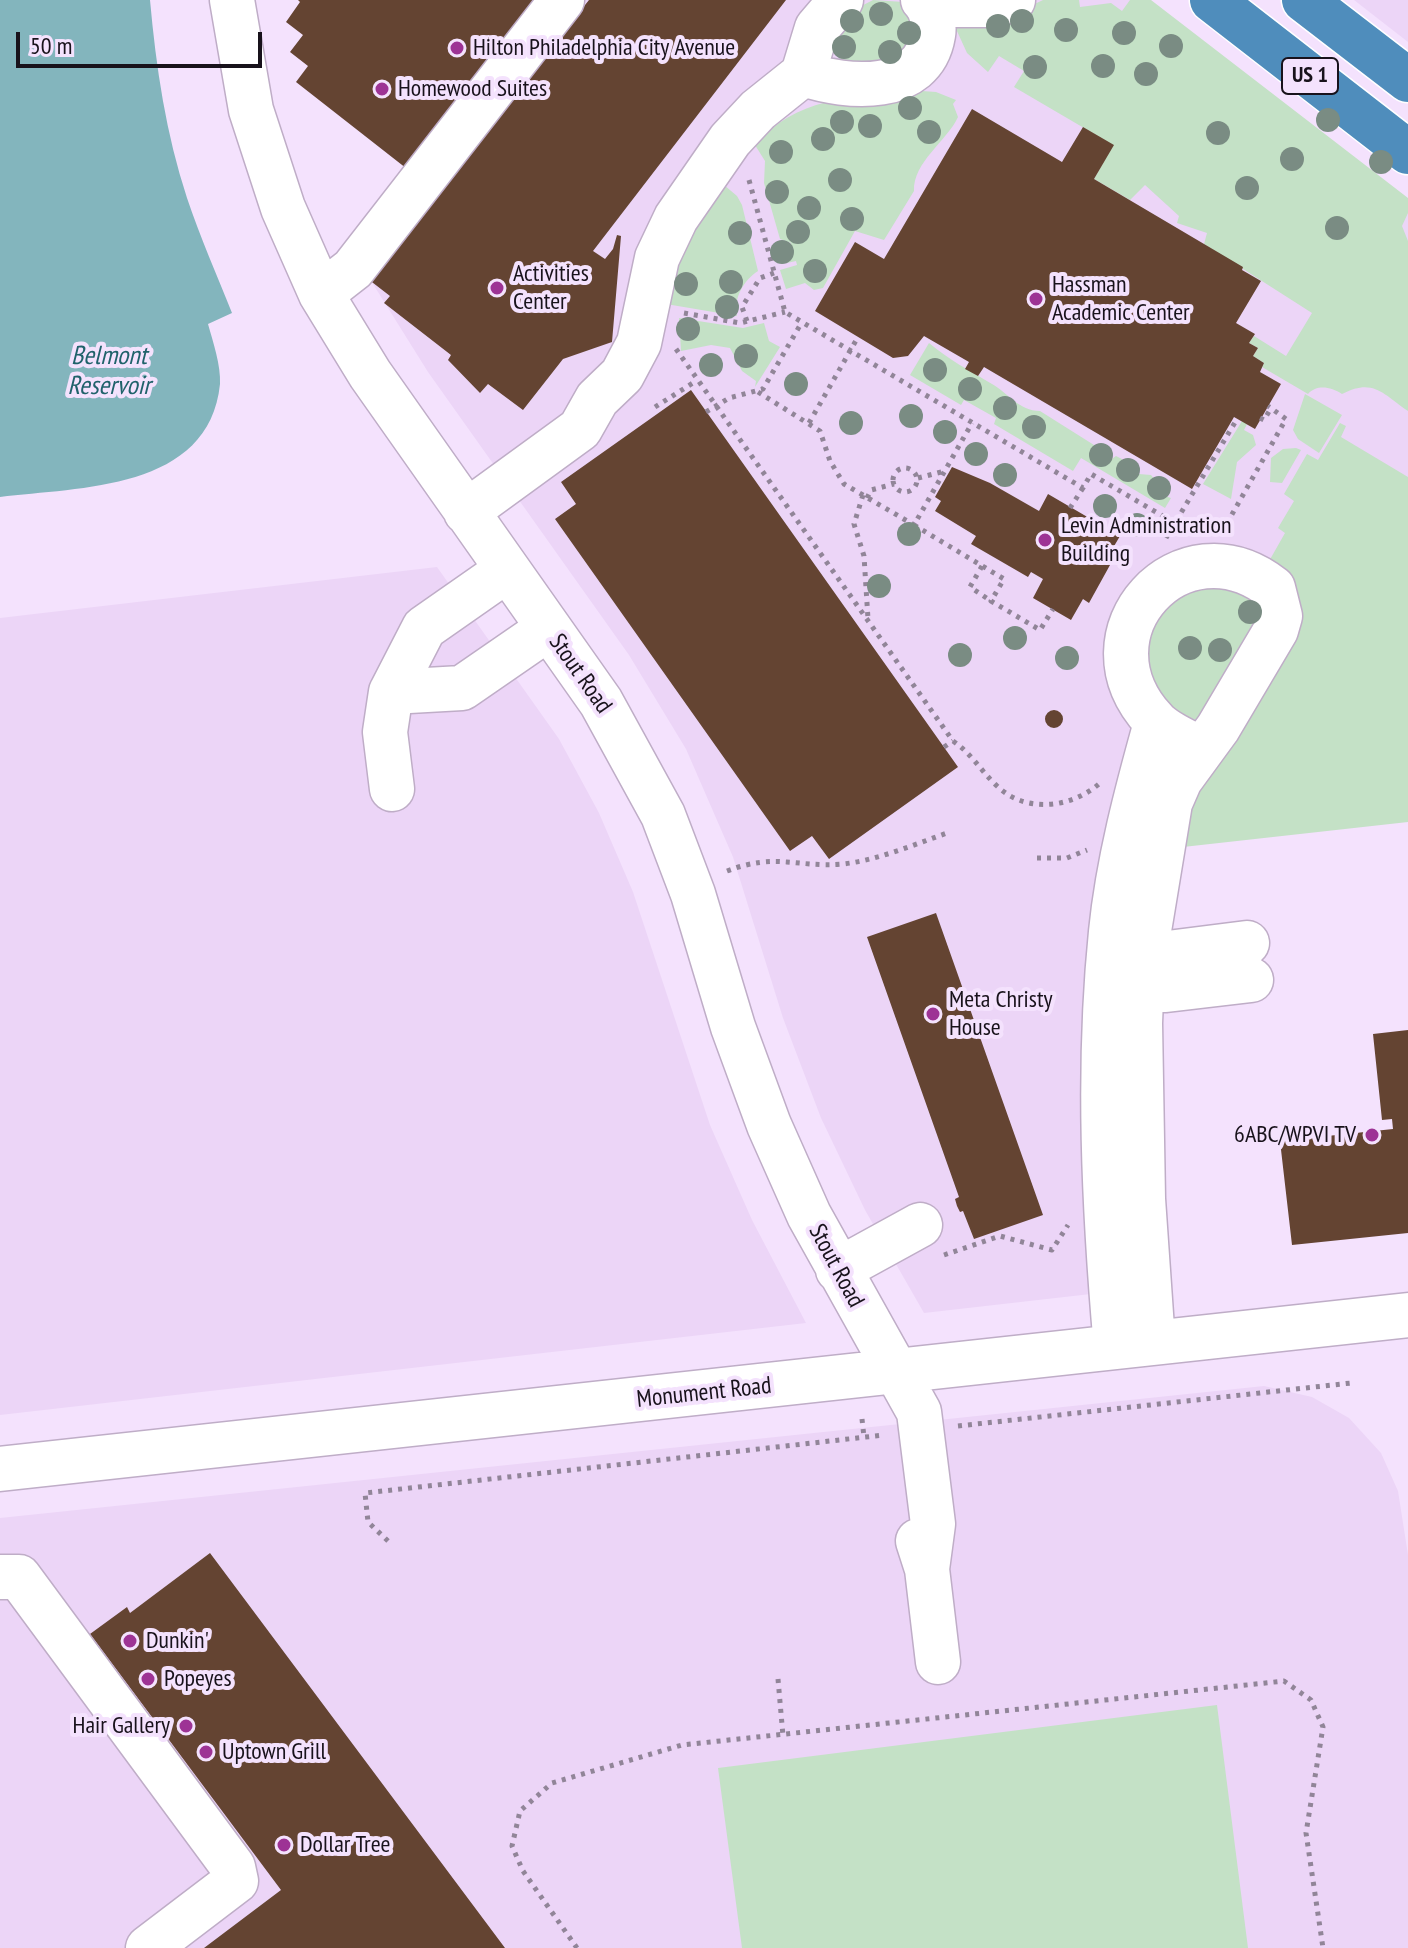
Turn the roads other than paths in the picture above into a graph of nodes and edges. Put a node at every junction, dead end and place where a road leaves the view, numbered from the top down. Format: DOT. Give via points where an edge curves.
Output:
graph roads {
  1 [pos="232,0"];
  2 [pos="562,0"];
  3 [pos="841,0"];
  4 [pos="1013,0"];
  5 [pos="1212,0"];
  6 [pos="1304,0"];
  7 [pos="926,3"];
  8 [pos="803,74"];
  9 [pos="1408,80"];
  10 [pos="1408,152"];
  11 [pos="321,294"];
  12 [pos="457,499"];
  13 [pos="507,570"];
  14 [pos="549,628"];
  15 [pos="391,692"];
  16 [pos="1156,723"];
  17 [pos="1201,749"];
  18 [pos="392,789"];
  19 [pos="1249,961"];
  20 [pos="1125,972"];
  21 [pos="930,1241"];
  22 [pos="838,1270"];
  23 [pos="1408,1315"];
  24 [pos="1135,1345"];
  25 [pos="894,1372"];
  26 [pos="0,1469"];
  27 [pos="0,1577"];
  28 [pos="938,1662"];
  29 [pos="148,1948"];
  1 -- 11 [label="street, Stout Road" via="251,110 283,208"];
  2 -- 11 [label="street" via="353,269"];
  3 -- 8 [label="street" via="817,28"];
  4 -- 7 [label="street" via="991,5"];
  5 -- 10 [label="highway, US 1"];
  6 -- 9 [label="highway, US 1"];
  7 -- 8 [label="street" via="934,29 930,52 904,77 854,85"];
  8 -- 12 [label="street" via="730,140 687,200 657,258 631,362 597,399 580,429"];
  11 -- 12 [label="street, Stout Road"];
  12 -- 13 [label="street, Stout Road"];
  13 -- 14 [label="street, Stout Road"];
  13 -- 15 [label="street" via="424,628"];
  14 -- 15 [label="street" via="462,688"];
  14 -- 22 [label="street, Stout Road" via="622,736 663,815 764,1112"];
  15 -- 18 [label="street" via="385,732"];
  16 -- 17 [label="street"];
  16 -- 17 [label="street" via="1139,701 1125,657 1136,610 1168,578 1189,570 1209,566 1247,571 1273,588 1280,616"];
  16 -- 20 [label="street" via="1136,794 1111,929"];
  17 -- 20 [label="street" via="1170,803"];
  19 -- 20 [label="street" via="1160,954"];
  20 -- 24 [label="street" via="1104,1150"];
  21 -- 22 [label="street"];
  22 -- 25 [label="street, Stout Road"];
  23 -- 24 [label="street, Monument Road"];
  24 -- 25 [label="street, Monument Road"];
  25 -- 26 [label="street, Monument Road"];
  25 -- 28 [label="street, Stout Road" via="919,1412 933,1524 927,1569"];
  27 -- 29 [label="street" via="19,1577 233,1867 236,1881"];
}
